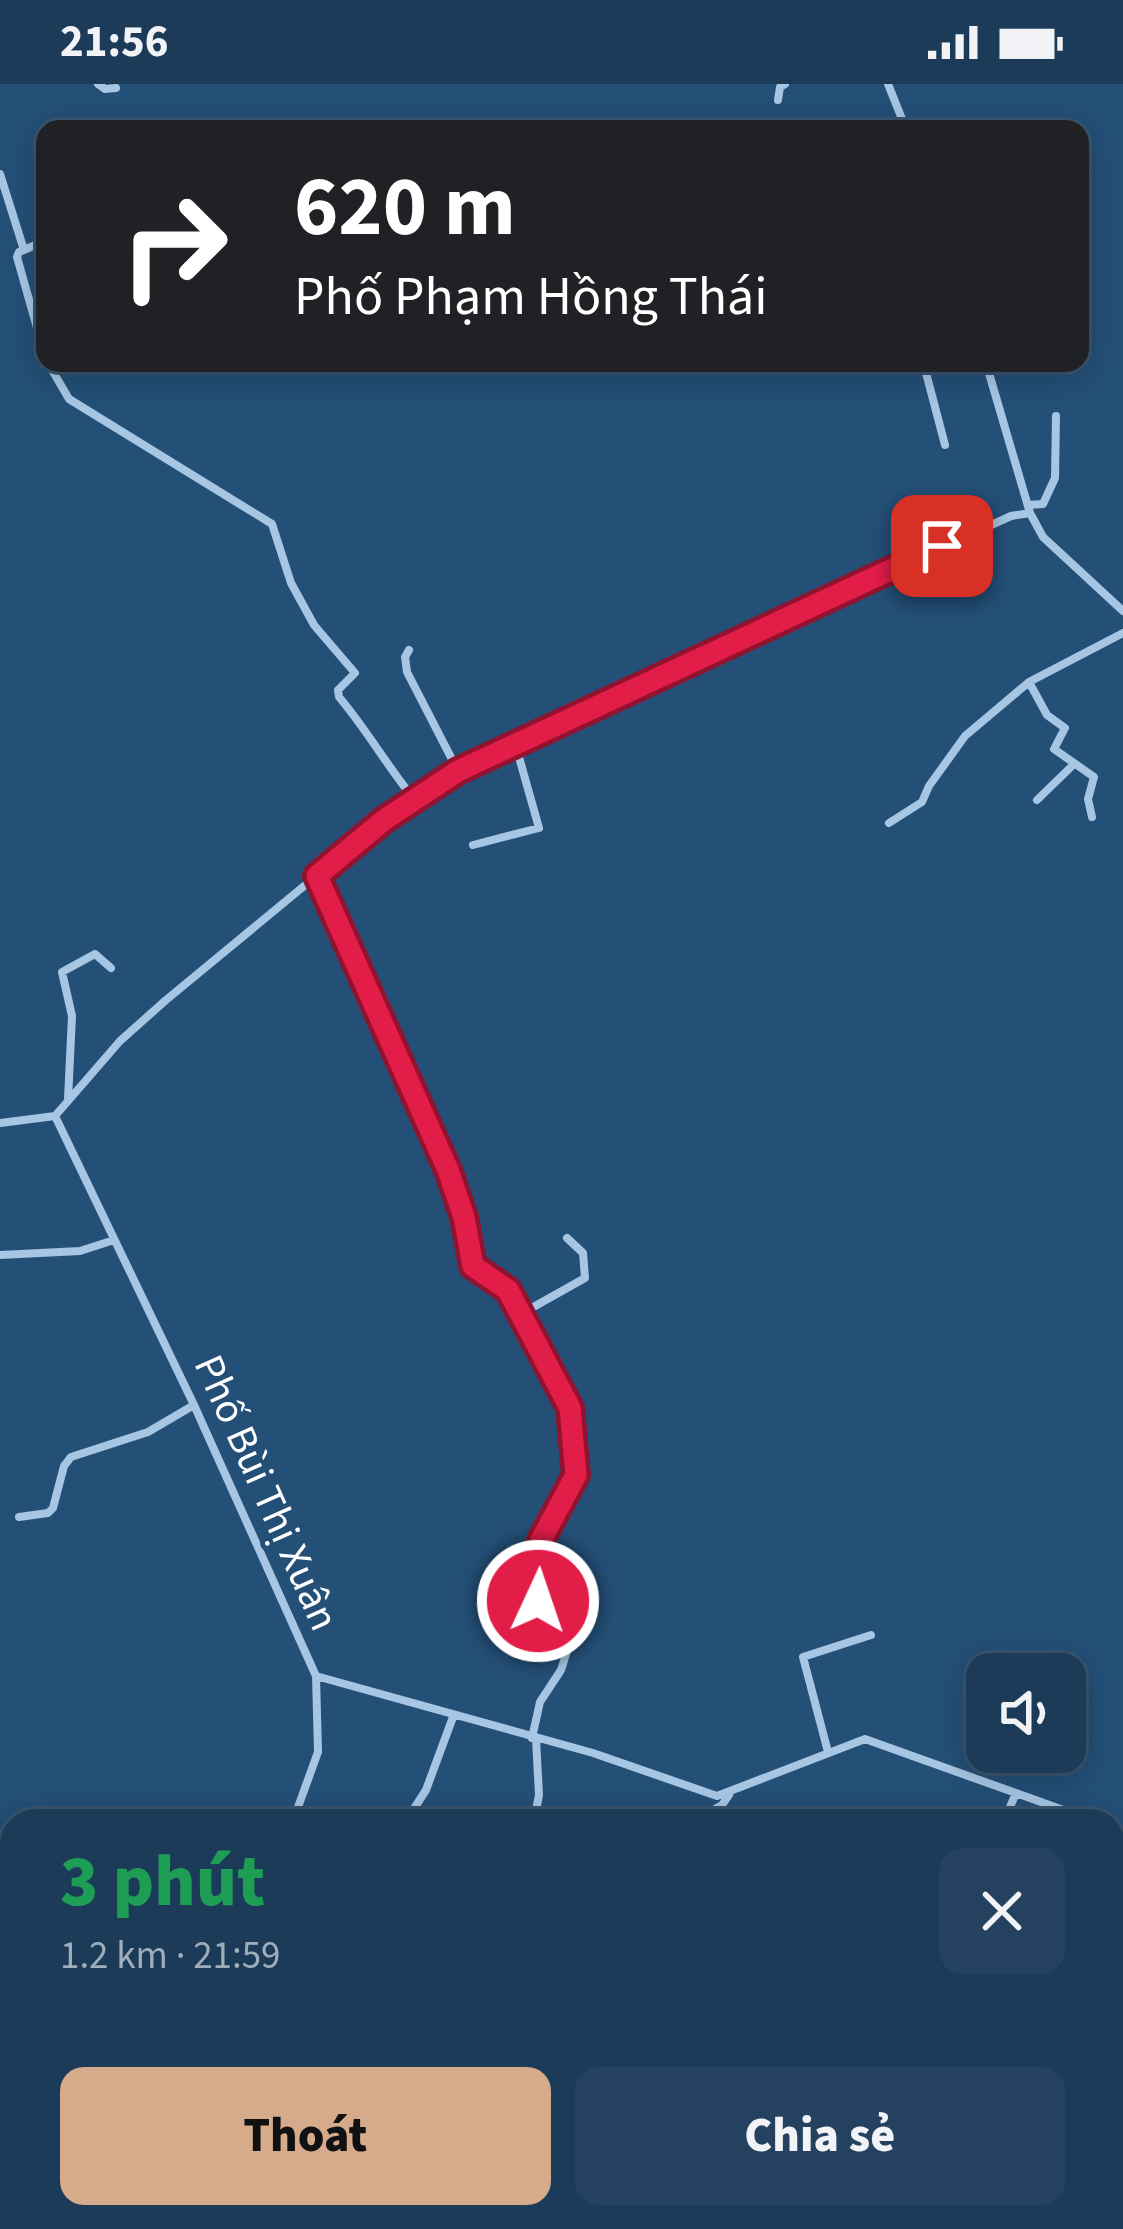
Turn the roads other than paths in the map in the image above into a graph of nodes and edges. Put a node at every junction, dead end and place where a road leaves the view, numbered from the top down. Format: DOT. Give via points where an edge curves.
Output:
graph roads {
  1 [pos="98,84"];
  2 [pos="785,84"];
  3 [pos="888,84"];
  4 [pos="116,88"];
  5 [pos="778,100"];
  6 [pos="902,120"];
  7 [pos="0,174"];
  8 [pos="36,245"];
  9 [pos="23,250"];
  10 [pos="36,322"];
  11 [pos="54,372"];
  12 [pos="926,372"];
  13 [pos="989,372"];
  14 [pos="1056,416"];
  15 [pos="945,445"];
  16 [pos="1029,509"];
  17 [pos="1123,611"];
  18 [pos="1123,633"];
  19 [pos="409,650"];
  20 [pos="1029,682"];
  21 [pos="515,743"];
  22 [pos="1072,766"];
  23 [pos="458,771"];
  24 [pos="414,799"];
  25 [pos="1037,800"];
  26 [pos="1092,817"];
  27 [pos="889,823"];
  28 [pos="473,845"];
  29 [pos="317,876"];
  30 [pos="111,968"];
  31 [pos="68,1101"];
  32 [pos="55,1116"];
  33 [pos="0,1124"];
  34 [pos="567,1238"];
  35 [pos="114,1240"];
  36 [pos="0,1255"];
  37 [pos="521,1314"];
  38 [pos="194,1405"];
  39 [pos="19,1516"];
  40 [pos="871,1635"];
  41 [pos="316,1676"];
  42 [pos="453,1718"];
  43 [pos="534,1739"];
  44 [pos="825,1753"];
  45 [pos="729,1793"];
  46 [pos="1016,1793"];
  47 [pos="1053,1808"];
  48 [pos="298,1809"];
  49 [pos="414,1809"];
  50 [pos="536,1809"];
  51 [pos="715,1809"];
  52 [pos="1009,1809"];
  53 [pos="1056,1809"];
  1 -- 4 [label="street"];
  2 -- 5 [label="street"];
  3 -- 6 [label="street"];
  7 -- 9 [label="street"];
  8 -- 9 [label="street"];
  9 -- 10 [label="street" via="17,257"];
  11 -- 24 [label="street" via="69,399 272,524 314,625 355,673 339,697"];
  12 -- 15 [label="street"];
  13 -- 16 [label="street"];
  14 -- 16 [label="street" via="1055,478 1043,504"];
  16 -- 17 [label="street" via="1043,537"];
  16 -- 21 [label="street"];
  18 -- 20 [label="street"];
  19 -- 23 [label="street" via="407,672"];
  20 -- 22 [label="street" via="1047,715 1065,728 1053,746"];
  20 -- 27 [label="street" via="965,736 922,802"];
  21 -- 23 [label="street"];
  21 -- 28 [label="street" via="538,830"];
  22 -- 25 [label="street"];
  22 -- 26 [label="street" via="1094,777"];
  23 -- 24 [label="street"];
  24 -- 29 [label="street"];
  29 -- 31 [label="street" via="132,1031"];
  29 -- 37 [label="street" via="448,1170 473,1266 504,1285"];
  30 -- 31 [label="street" via="95,954 62,972 72,1016"];
  31 -- 32 [label="street"];
  32 -- 33 [label="street"];
  32 -- 35 [label="street, Phố Bùi Thị Xuân"];
  34 -- 37 [label="street" via="583,1253 585,1278"];
  35 -- 36 [label="street"];
  35 -- 38 [label="street, Phố Bùi Thị Xuân"];
  37 -- 43 [label="street" via="570,1408 577,1466 539,1549 538,1601 567,1651 540,1702"];
  38 -- 39 [label="street" via="136,1438 70,1457 53,1508"];
  38 -- 41 [label="street, Phố Bùi Thị Xuân"];
  40 -- 44 [label="street" via="803,1657"];
  41 -- 42 [label="street, Phố Bùi Thị Xuân"];
  41 -- 48 [label="street" via="318,1752"];
  42 -- 43 [label="street, Phố Bùi Thị Xuân"];
  42 -- 49 [label="street"];
  43 -- 45 [label="street, Phố Bùi Thị Xuân" via="710,1794"];
  43 -- 50 [label="street"];
  44 -- 45 [label="street"];
  44 -- 46 [label="street" via="876,1740"];
  45 -- 51 [label="street"];
  46 -- 47 [label="street"];
  46 -- 52 [label="street"];
  47 -- 53 [label="street"];
}
